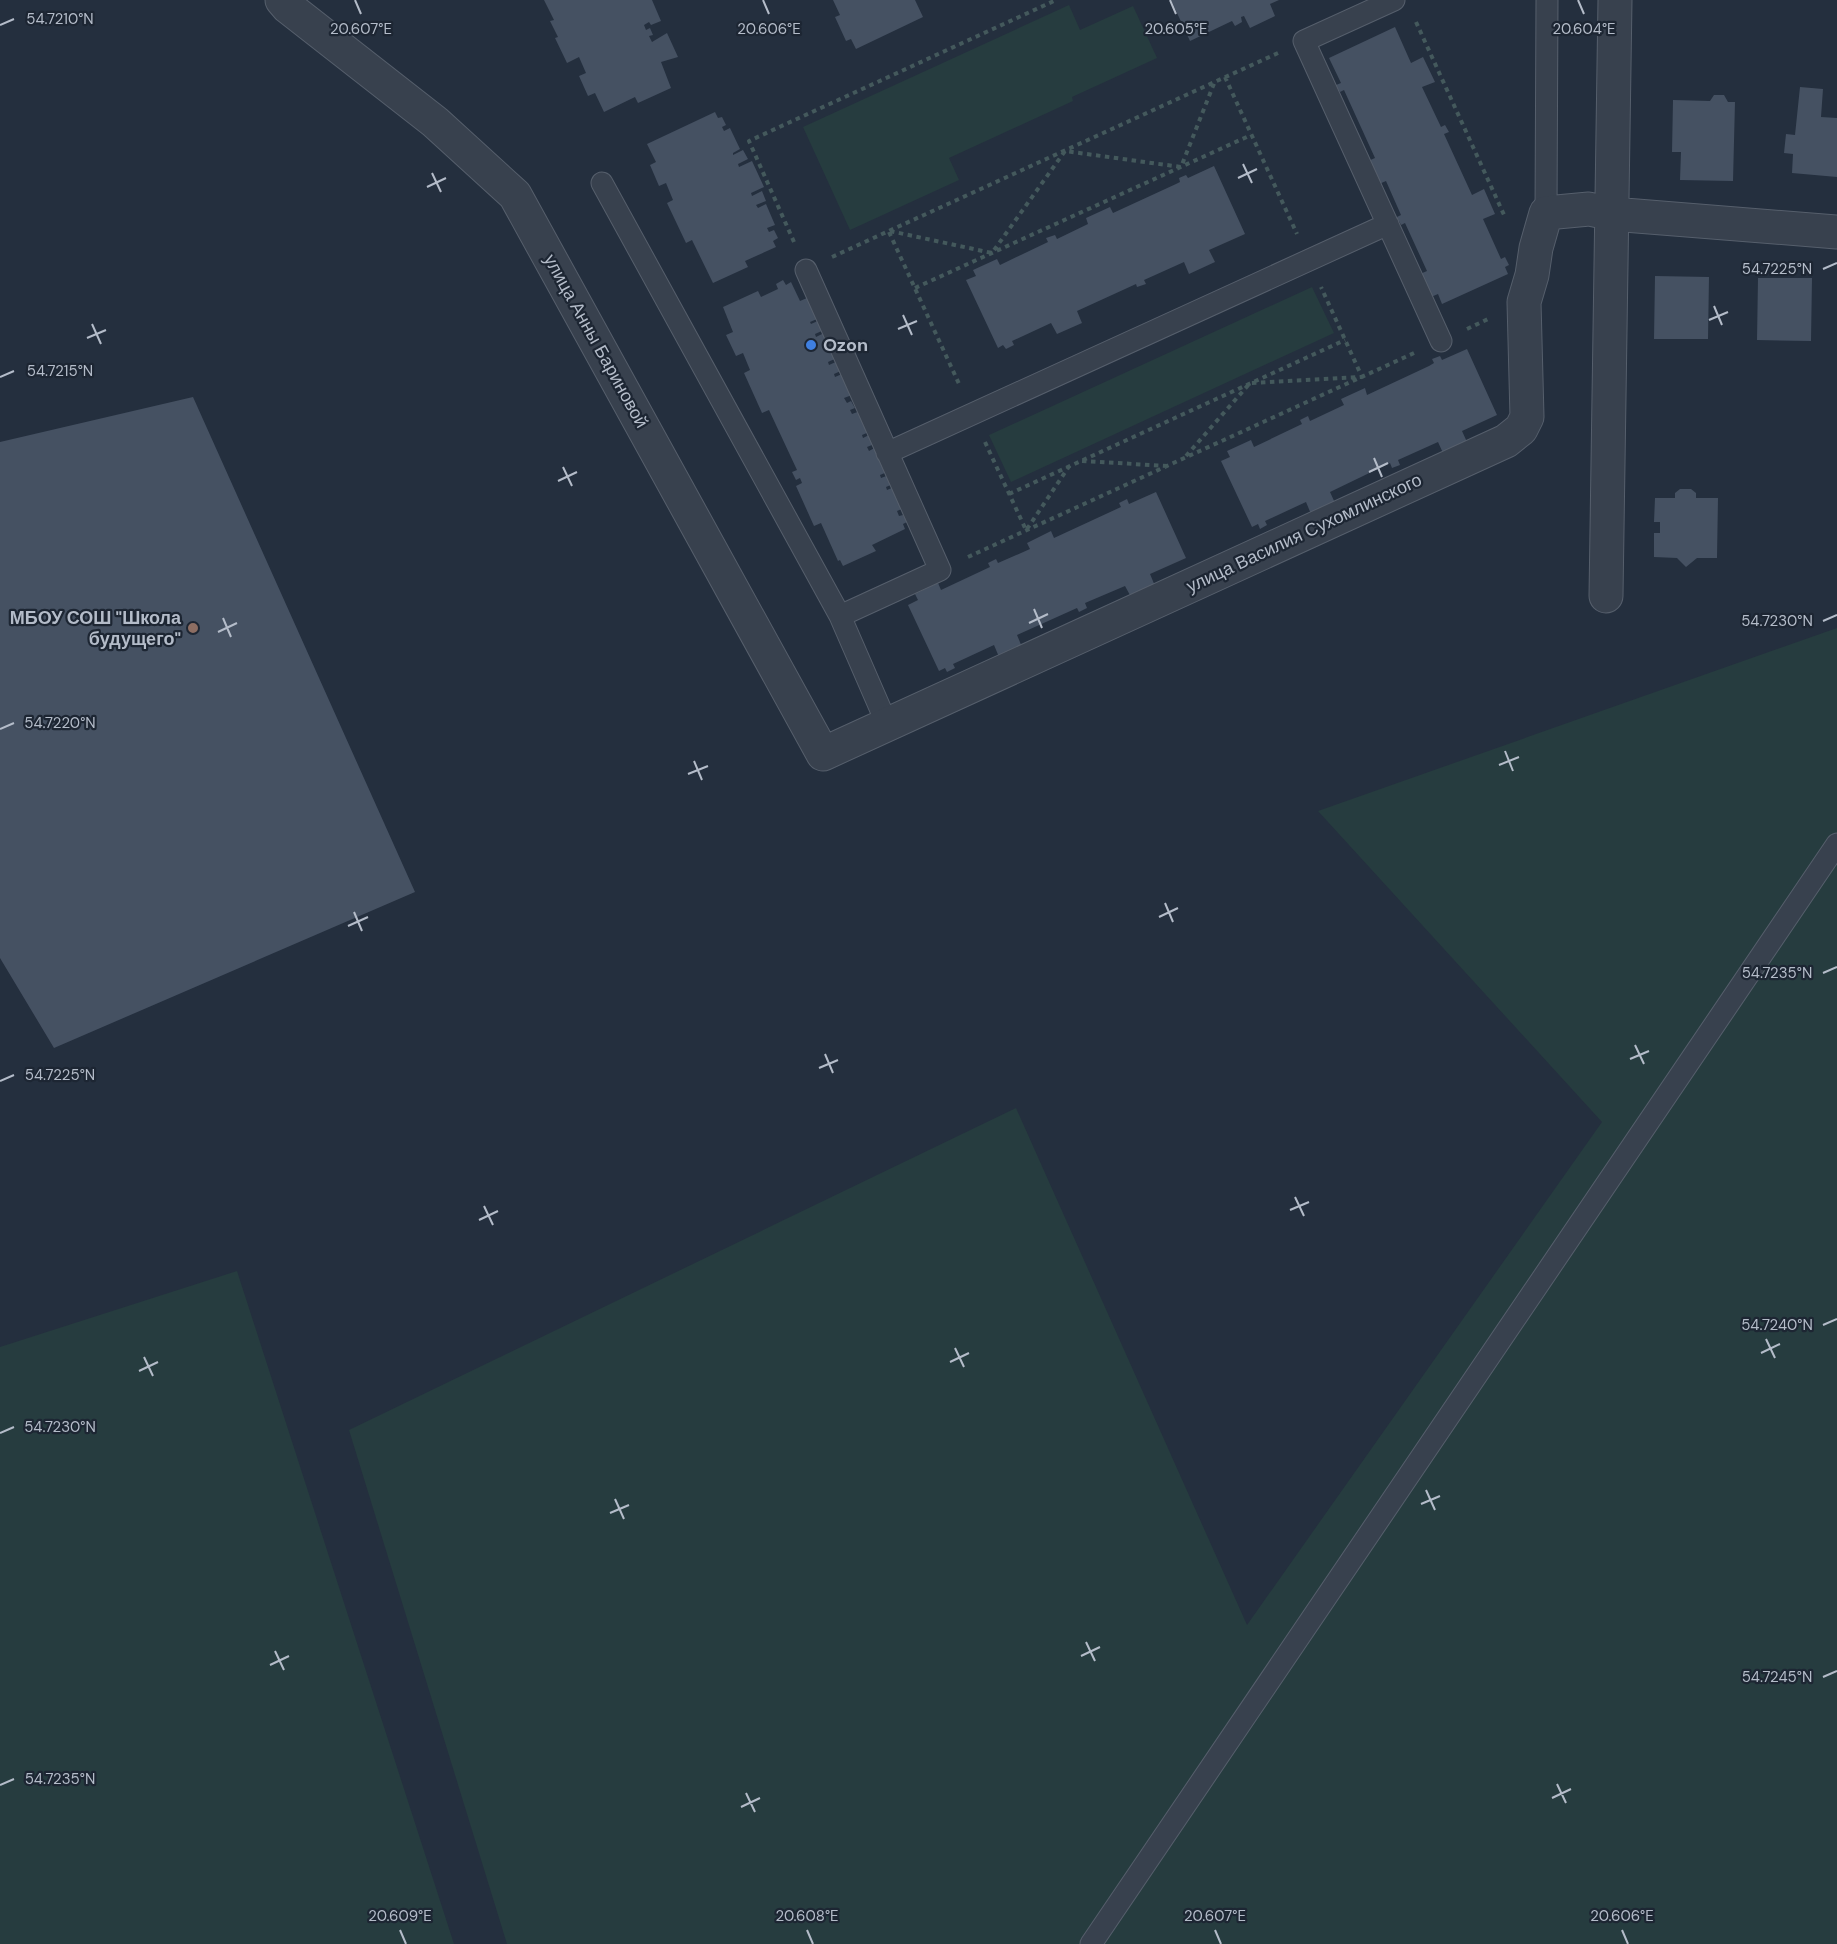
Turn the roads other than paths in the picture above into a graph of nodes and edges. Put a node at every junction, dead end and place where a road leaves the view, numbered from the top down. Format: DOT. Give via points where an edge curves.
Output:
graph roads {
  1 [pos="1394,0"];
  2 [pos="1547,0"];
  3 [pos="1615,0"];
  4 [pos="288,2"];
  5 [pos="602,183"];
  6 [pos="1545,213"];
  7 [pos="1612,214"];
  8 [pos="1388,224"];
  9 [pos="1837,232"];
  10 [pos="806,270"];
  11 [pos="1441,341"];
  12 [pos="887,453"];
  13 [pos="1606,596"];
  14 [pos="840,616"];
  15 [pos="887,724"];
  16 [pos="823,754"];
  17 [pos="1837,844"];
  18 [pos="1091,1944"];
  1 -- 8 [label="lane" via="1304,41"];
  2 -- 6 [label="lane"];
  3 -- 7 [label="street"];
  4 -- 16 [label="street, улица Анны Бариновой" via="435,122 515,195"];
  5 -- 14 [label="lane"];
  6 -- 7 [label="street" via="1589,209"];
  6 -- 15 [label="street, улица Василия Сухомлинского" via="1524,302 1527,417 1521,429 1506,441"];
  7 -- 9 [label="street"];
  7 -- 13 [label="street"];
  8 -- 11 [label="lane"];
  8 -- 12 [label="lane"];
  10 -- 12 [label="lane"];
  12 -- 14 [label="lane" via="940,570"];
  14 -- 15 [label="lane"];
  15 -- 16 [label="street, улица Василия Сухомлинского"];
  17 -- 18 [label="lane"];
}
